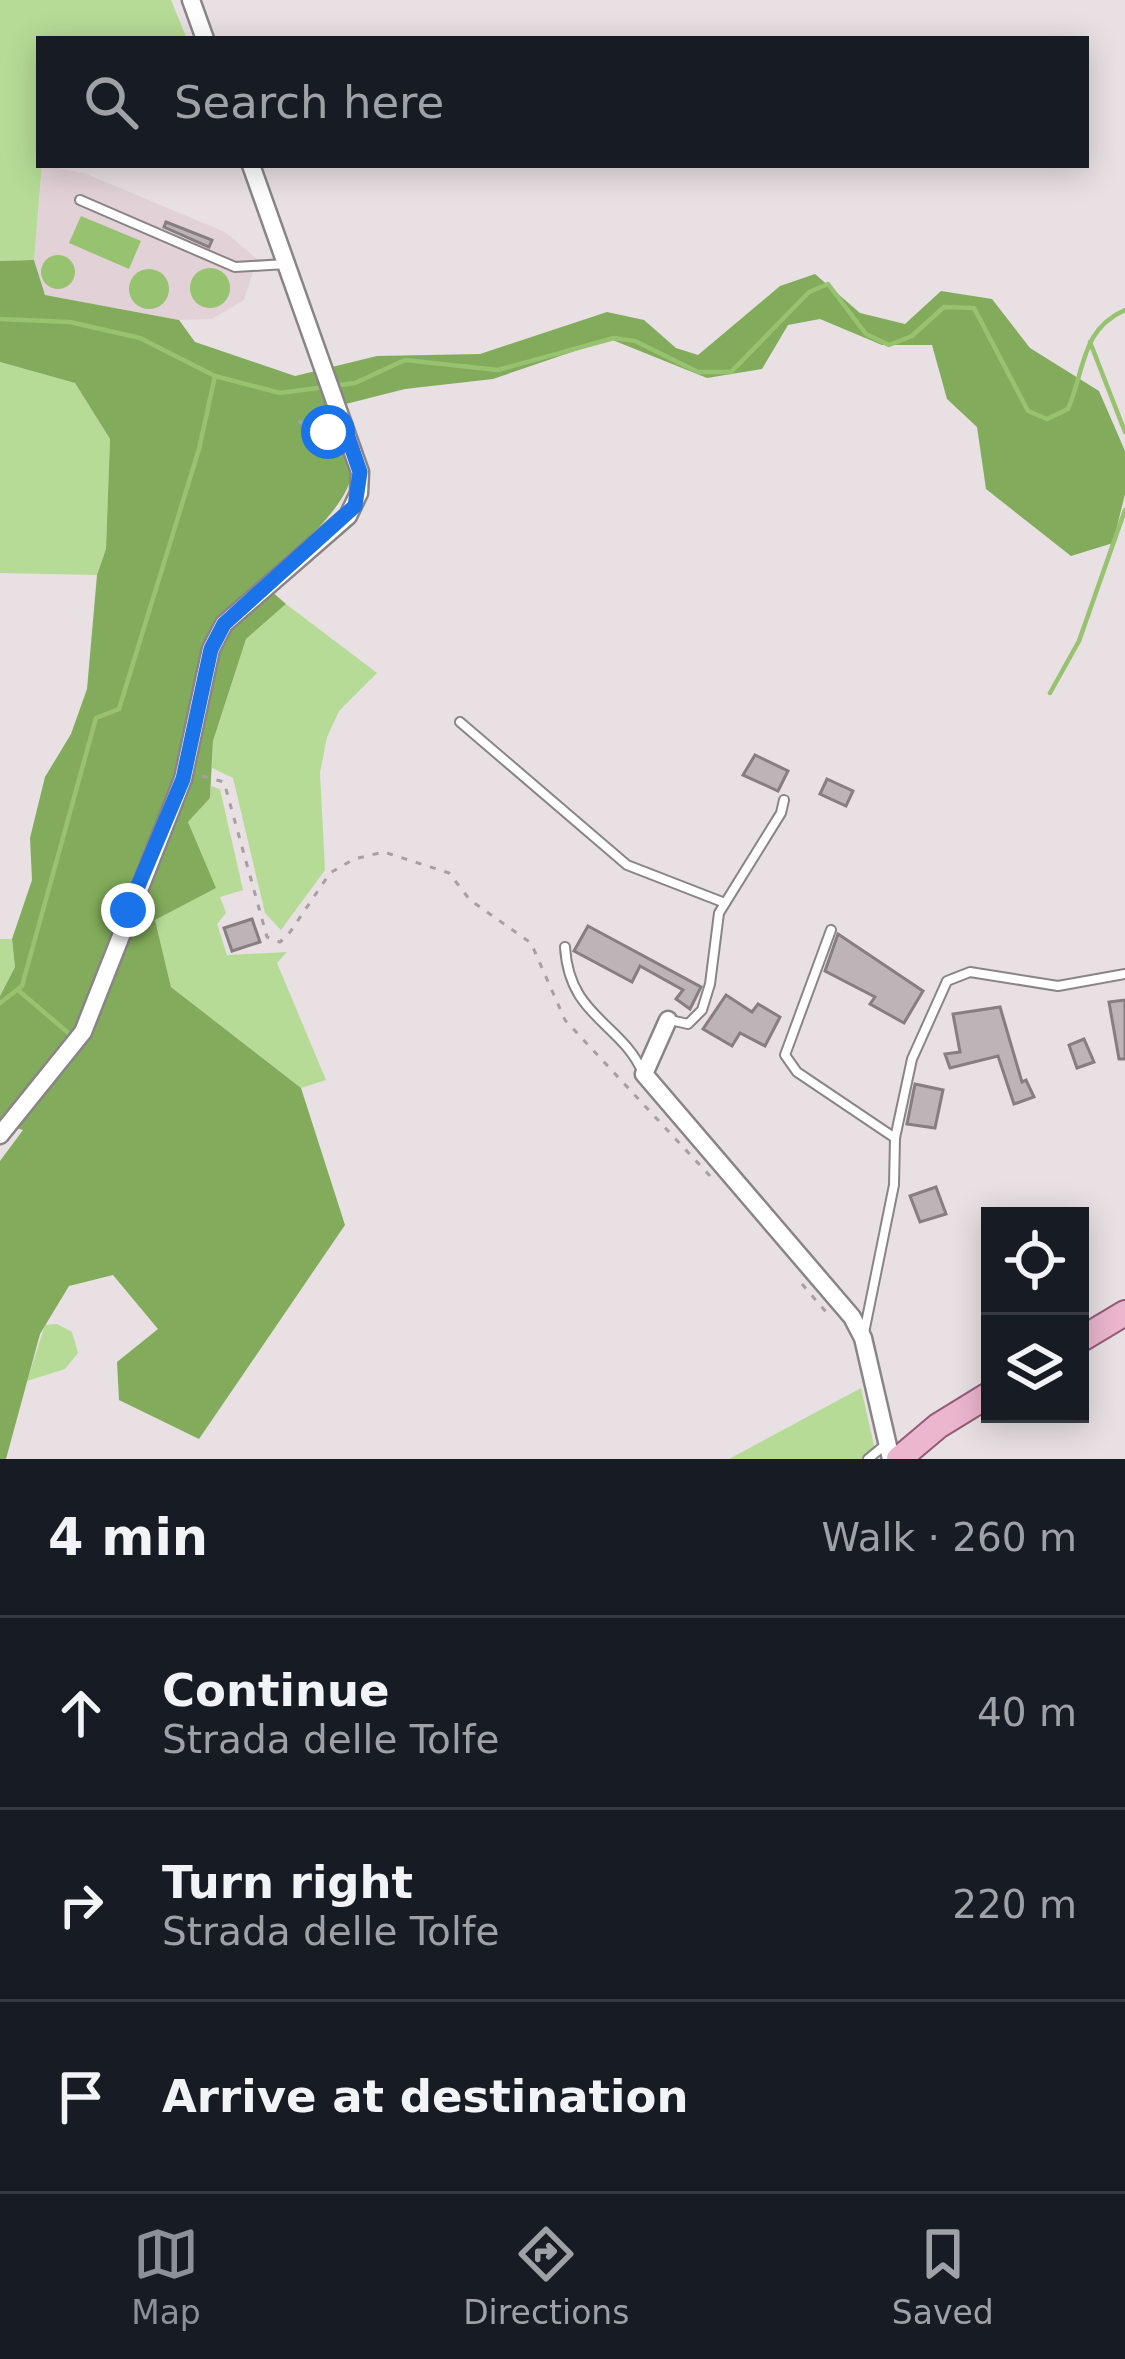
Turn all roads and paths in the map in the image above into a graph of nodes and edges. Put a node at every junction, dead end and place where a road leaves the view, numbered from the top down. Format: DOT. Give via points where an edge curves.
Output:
graph roads {
  1 [pos="191,0"];
  2 [pos="205,36"];
  3 [pos="252,168"];
  4 [pos="80,200"];
  5 [pos="287,264"];
  6 [pos="298,421"];
  7 [pos="348,437"];
  8 [pos="460,722"];
  9 [pos="183,779"];
  10 [pos="784,800"];
  11 [pos="724,903"];
  12 [pos="831,930"];
  13 [pos="565,947"];
  14 [pos="1125,974"];
  15 [pos="668,1020"];
  16 [pos="644,1075"];
  17 [pos="0,1135"];
  18 [pos="896,1138"];
  19 [pos="720,1187"];
  20 [pos="793,1273"];
  21 [pos="1125,1313"];
  22 [pos="837,1320"];
  23 [pos="1089,1335"];
  24 [pos="863,1338"];
  25 [pos="981,1400"];
  26 [pos="892,1454"];
  27 [pos="868,1459"];
  1 -- 2 [label="street"];
  3 -- 5 [label="street"];
  4 -- 5 [label="lane" via="235,267"];
  5 -- 7 [label="street"];
  6 -- 7 [label="path"];
  7 -- 9 [label="street" via="360,472 355,506 224,624 211,649"];
  8 -- 11 [label="lane" via="627,865"];
  9 -- 17 [label="street" via="83,1032"];
  9 -- 19 [label="path" via="224,782 257,918 272,940 288,935 330,873 354,859 384,852 448,873 470,900 531,943 565,1020"];
  10 -- 11 [label="lane"];
  11 -- 15 [label="lane" via="702,1010 688,1024"];
  12 -- 18 [label="lane" via="784,1055"];
  13 -- 16 [label="lane" via="566,971 585,1009"];
  14 -- 18 [label="lane" via="1058,986 970,972 947,981 912,1059"];
  15 -- 16 [label="street"];
  16 -- 24 [label="street"];
  18 -- 24 [label="lane"];
  20 -- 22 [label="path"];
  21 -- 23 [label="main road"];
  24 -- 26 [label="street"];
  25 -- 26 [label="main road"];
  26 -- 27 [label="lane"];
}
